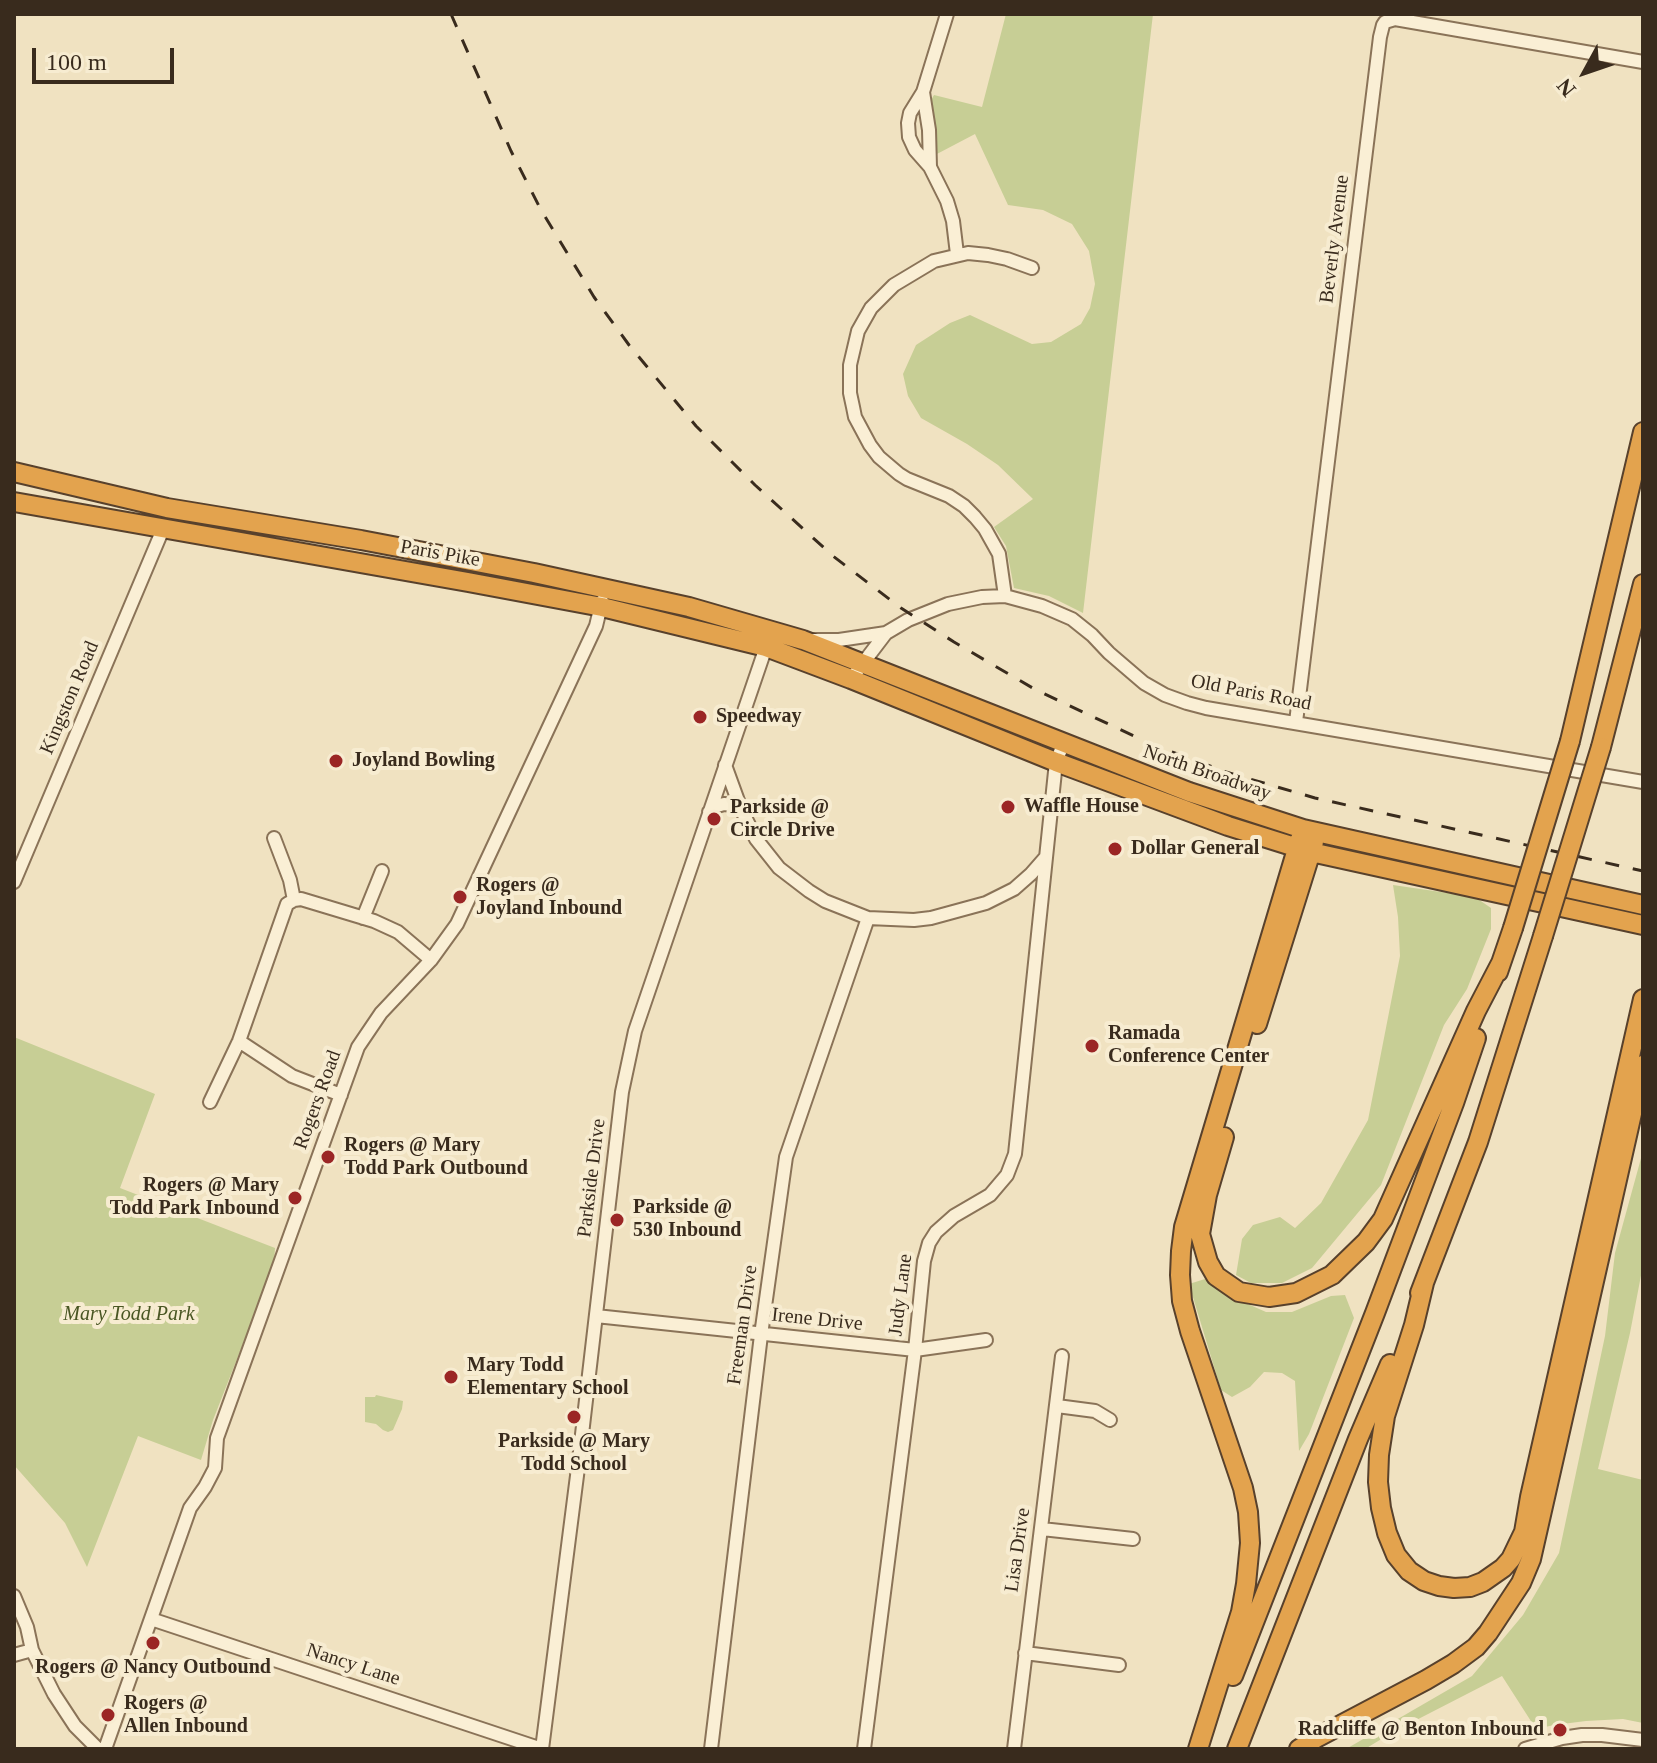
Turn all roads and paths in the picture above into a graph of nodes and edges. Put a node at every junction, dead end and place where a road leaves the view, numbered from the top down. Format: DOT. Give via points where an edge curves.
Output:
graph roads {
  1 [pos="947,14"];
  2 [pos="1643,62"];
  3 [pos="923,92"];
  4 [pos="930,167"];
  5 [pos="957,254"];
  6 [pos="1032,268"];
  7 [pos="1643,432"];
  8 [pos="14,472"];
  9 [pos="14,502"];
  10 [pos="167,508"];
  11 [pos="163,529"];
  12 [pos="1643,584"];
  13 [pos="1005,596"];
  14 [pos="603,598"];
  15 [pos="886,633"];
  16 [pos="867,636"];
  17 [pos="769,639"];
  18 [pos="803,640"];
  19 [pos="858,661"];
  20 [pos="888,673"];
  21 [pos="851,679"];
  22 [pos="1296,722"];
  23 [pos="1064,742"];
  24 [pos="1056,762"];
  25 [pos="725,765"];
  26 [pos="1643,782"];
  27 [pos="741,809"];
  28 [pos="709,812"];
  29 [pos="1310,831"];
  30 [pos="274,838"];
  31 [pos="1304,850"];
  32 [pos="1045,858"];
  33 [pos="382,871"];
  34 [pos="14,882"];
  35 [pos="294,900"];
  36 [pos="1643,905"];
  37 [pos="363,918"];
  38 [pos="868,918"];
  39 [pos="1643,925"];
  40 [pos="431,960"];
  41 [pos="1501,963"];
  42 [pos="1643,999"];
  43 [pos="239,1041"];
  44 [pos="1643,1065"];
  45 [pos="341,1095"];
  46 [pos="210,1102"];
  47 [pos="1424,1283"];
  48 [pos="596,1316"];
  49 [pos="761,1335"];
  50 [pos="986,1340"];
  51 [pos="915,1350"];
  52 [pos="1062,1356"];
  53 [pos="1057,1406"];
  54 [pos="1110,1420"];
  55 [pos="1042,1529"];
  56 [pos="1133,1539"];
  57 [pos="14,1596"];
  58 [pos="151,1619"];
  59 [pos="32,1650"];
  60 [pos="1025,1653"];
  61 [pos="14,1655"];
  62 [pos="1119,1665"];
  63 [pos="1643,1740"];
  64 [pos="98,1749"];
  65 [pos="105,1749"];
  66 [pos="542,1749"];
  67 [pos="711,1749"];
  68 [pos="864,1749"];
  69 [pos="1014,1749"];
  70 [pos="1198,1749"];
  71 [pos="1204,1749"];
  72 [pos="1237,1749"];
  73 [pos="1299,1749"];
  74 [pos="1525,1749"];
  1 -- 3 [label="street"];
  2 -- 22 [label="street, Beverly Avenue" via="1395,19 1383,25"];
  3 -- 4 [label="street"];
  3 -- 4 [label="street" via="910,113 909,137"];
  4 -- 5 [label="street" via="947,201"];
  5 -- 6 [label="street" via="988,255"];
  5 -- 13 [label="street" via="904,277 871,308 854,341 850,393 855,417 879,457 907,479 964,506 985,529 1002,564"];
  7 -- 41 [label="highway, bridge" via="1570,741"];
  8 -- 10 [label="highway, Paris Pike"];
  9 -- 11 [label="highway, Paris Pike"];
  10 -- 11 [label="highway"];
  10 -- 14 [label="highway, Paris Pike" via="361,540"];
  11 -- 14 [label="highway, Paris Pike" via="468,582"];
  11 -- 34 [label="street, Kingston Road"];
  12 -- 47 [label="highway, bridge" via="1601,747 1543,936 1478,1142"];
  13 -- 15 [label="street, Old Paris Road" via="948,604"];
  13 -- 22 [label="street, Old Paris Road" via="1072,619 1125,668 1165,695 1206,708"];
  14 -- 17 [label="highway, Paris Pike"];
  14 -- 40 [label="street, Rogers Road" via="596,626 457,924"];
  15 -- 16 [label="street, Old Paris Road"];
  15 -- 19 [label="street, Old Paris Road"];
  15 -- 20 [label="street" via="880,651"];
  16 -- 18 [label="street"];
  16 -- 19 [label="street, Old Paris Road" via="858,647"];
  17 -- 18 [label="highway, North Broadway"];
  17 -- 21 [label="highway, Paris Pike"];
  17 -- 25 [label="street, Parkside Drive"];
  18 -- 19 [label="highway, North Broadway"];
  19 -- 20 [label="highway, North Broadway"];
  19 -- 21 [label="street, Old Paris Road"];
  20 -- 23 [label="highway, North Broadway"];
  21 -- 24 [label="highway, North Broadway"];
  22 -- 26 [label="street, Old Paris Road"];
  23 -- 24 [label="street, Judy Lane"];
  23 -- 29 [label="highway, North Broadway" via="1189,792"];
  24 -- 31 [label="highway, North Broadway"];
  24 -- 32 [label="street, Judy Lane"];
  25 -- 27 [label="street"];
  25 -- 28 [label="street, Parkside Drive"];
  27 -- 28 [label="street" via="724,804"];
  27 -- 38 [label="street" via="767,854 787,874 825,901"];
  28 -- 48 [label="street, Parkside Drive" via="635,1031 622,1092"];
  29 -- 31 [label="highway"];
  29 -- 36 [label="highway, North Broadway"];
  30 -- 35 [label="street"];
  31 -- 39 [label="highway, North Broadway"];
  31 -- 41 [label="highway" via="1202,1220 1208,1262 1216,1276 1239,1292 1269,1297 1296,1293 1332,1275 1366,1242 1383,1219"];
  31 -- 70 [label="highway" via="1184,1227 1181,1251 1182,1301 1243,1488 1250,1543 1241,1612"];
  32 -- 38 [label="street" via="1014,889 986,903 922,919"];
  32 -- 51 [label="street, Judy Lane" via="1015,1154 1007,1175 990,1195 954,1216 929,1243"];
  33 -- 37 [label="street"];
  35 -- 37 [label="street"];
  35 -- 43 [label="street" via="287,904"];
  37 -- 40 [label="street" via="398,932"];
  38 -- 49 [label="street, Freeman Drive" via="786,1157"];
  40 -- 45 [label="street, Rogers Road" via="363,1038"];
  41 -- 71 [label="highway" via="1375,1313"];
  42 -- 47 [label="highway" via="1524,1532 1503,1568 1470,1587 1439,1586 1409,1571 1396,1555 1381,1508 1379,1455 1385,1416"];
  43 -- 45 [label="street" via="292,1076"];
  43 -- 46 [label="street"];
  44 -- 73 [label="highway" via="1531,1559 1521,1583 1476,1647"];
  45 -- 58 [label="street, Rogers Road" via="217,1438 215,1468 190,1508"];
  47 -- 72 [label="highway"];
  48 -- 49 [label="street, Irene Drive"];
  48 -- 66 [label="street, Parkside Drive"];
  49 -- 51 [label="street, Irene Drive"];
  49 -- 67 [label="street, Freeman Drive"];
  50 -- 51 [label="street, Irene Drive"];
  51 -- 68 [label="street, Judy Lane"];
  52 -- 53 [label="street, Lisa Drive"];
  53 -- 54 [label="street" via="1095,1411"];
  53 -- 55 [label="street, Lisa Drive"];
  55 -- 56 [label="street"];
  55 -- 60 [label="street, Lisa Drive"];
  57 -- 59 [label="street"];
  58 -- 65 [label="street, Rogers Road"];
  58 -- 66 [label="street, Nancy Lane"];
  59 -- 61 [label="street"];
  59 -- 64 [label="street" via="75,1726"];
  60 -- 62 [label="street"];
  60 -- 69 [label="street, Lisa Drive"];
  63 -- 74 [label="street" via="1582,1735"];
}
